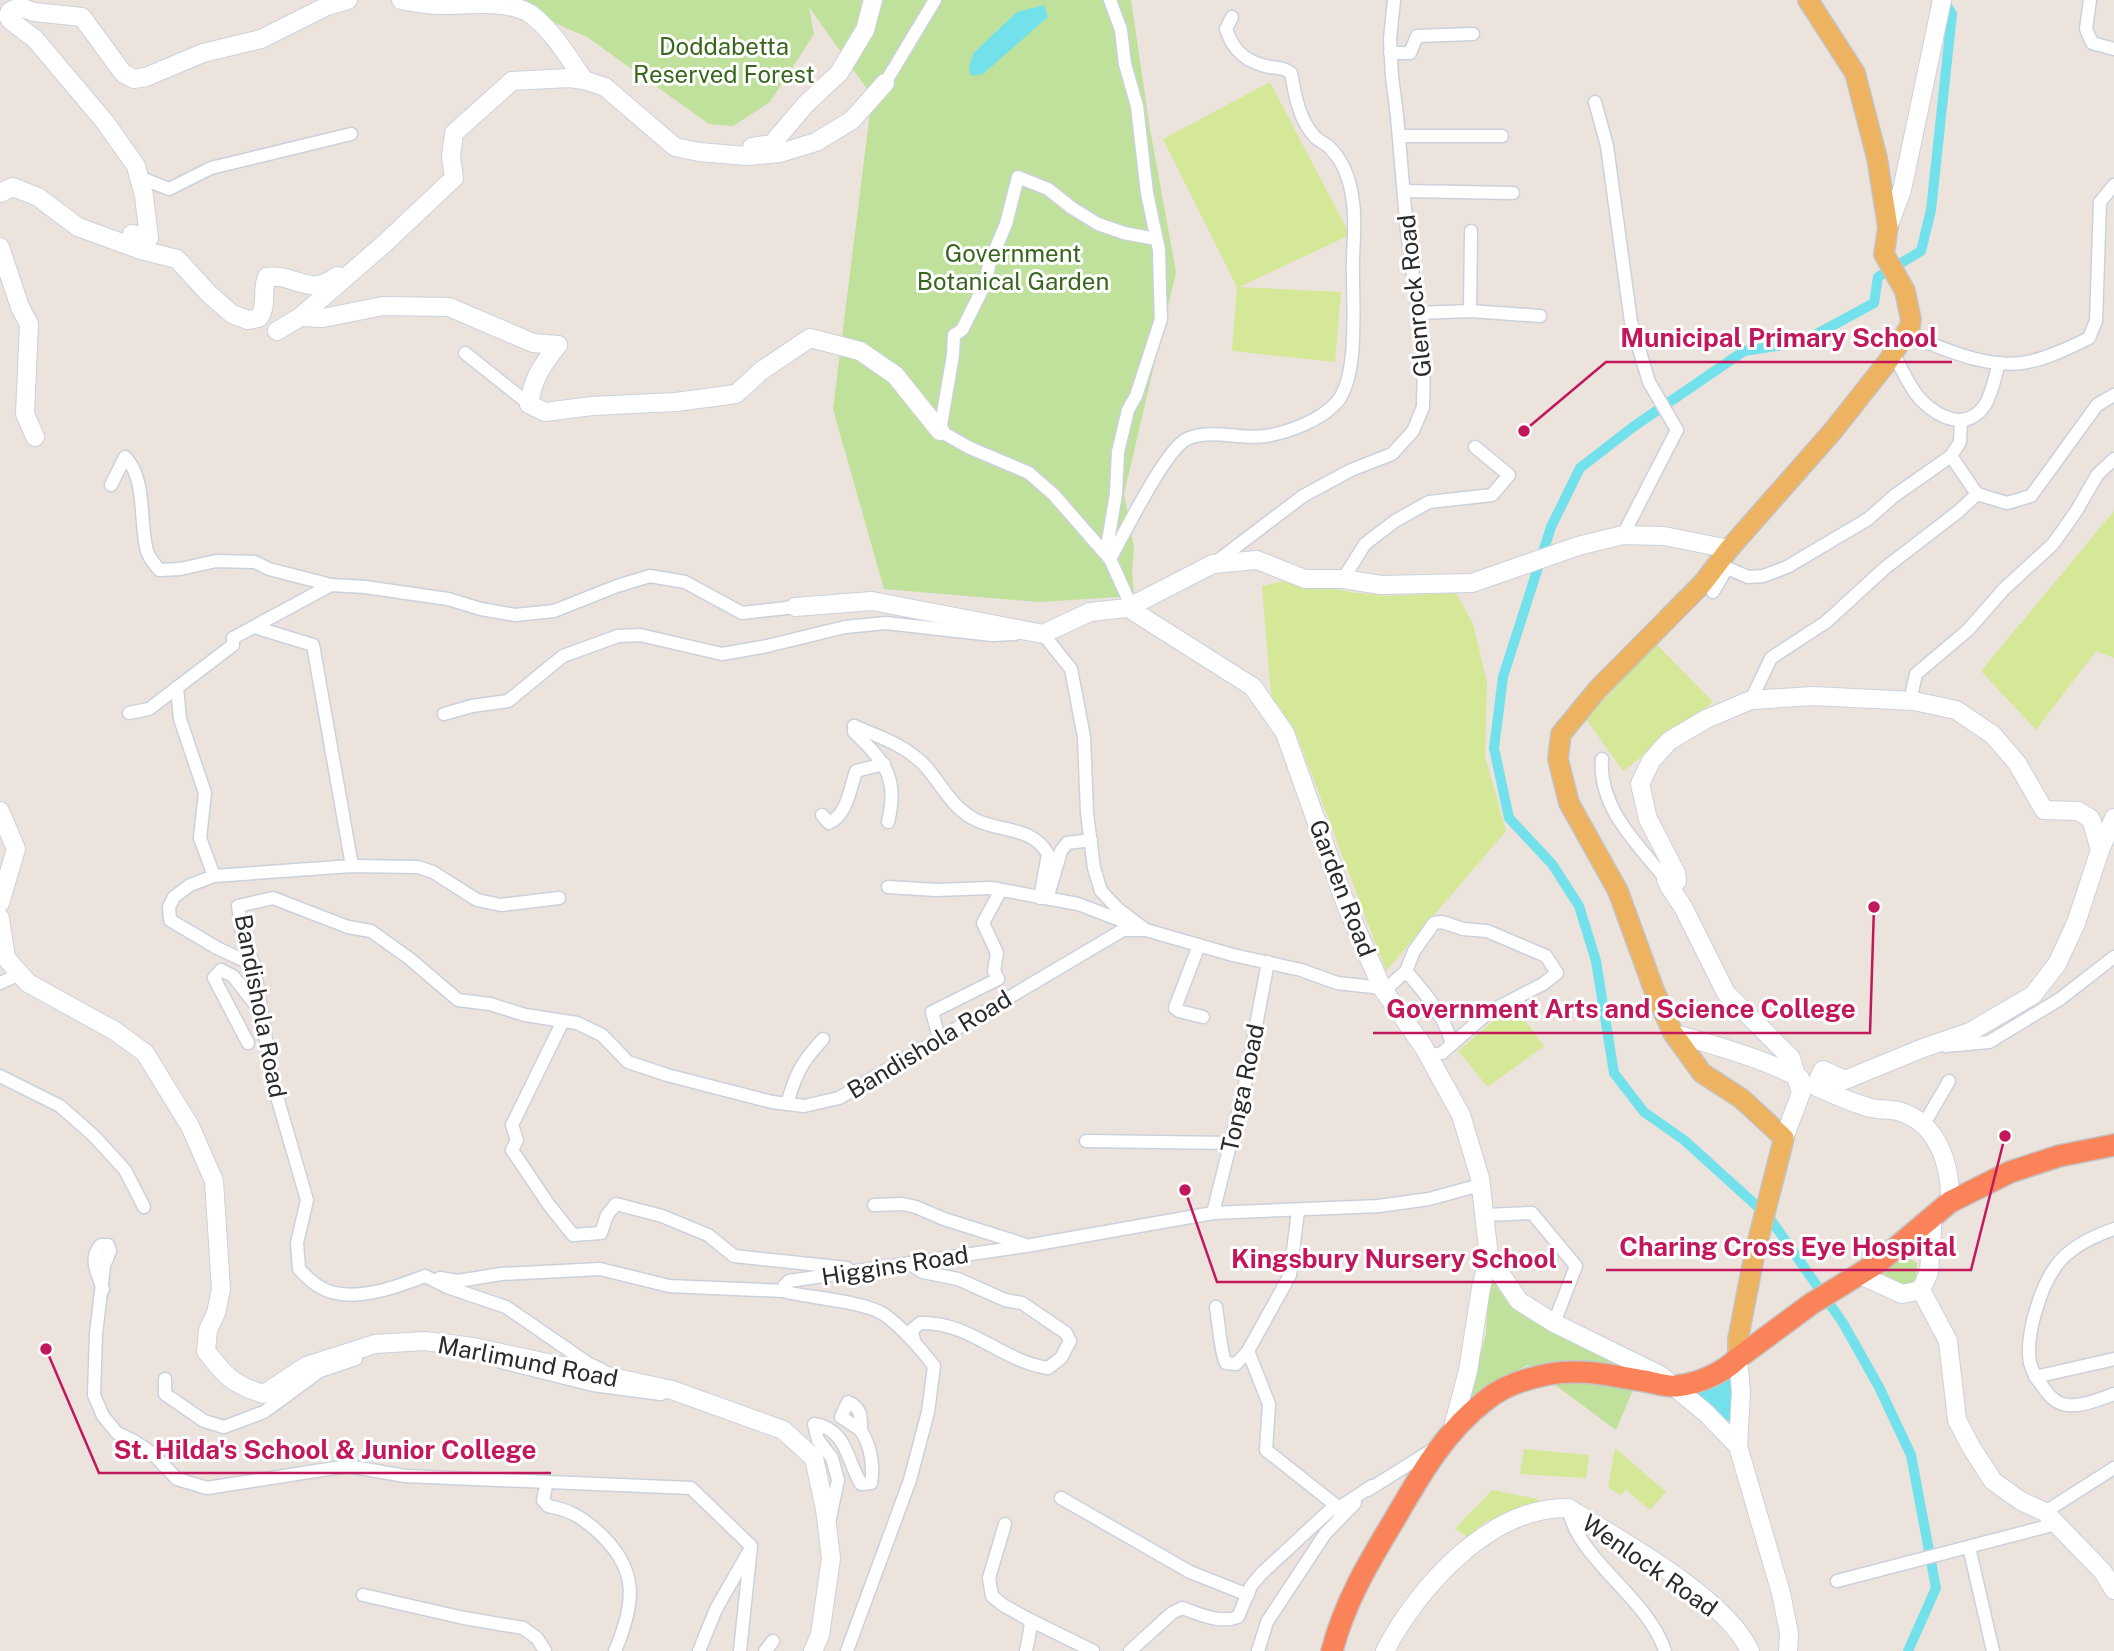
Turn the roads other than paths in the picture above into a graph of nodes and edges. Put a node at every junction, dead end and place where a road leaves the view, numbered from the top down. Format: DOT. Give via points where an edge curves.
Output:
graph roads {
  1 [pos="348,0"];
  2 [pos="401,0"];
  3 [pos="873,0"];
  4 [pos="935,0"];
  5 [pos="1110,0"];
  6 [pos="1394,0"];
  7 [pos="1808,0"];
  8 [pos="2090,0"];
  9 [pos="1941,4"];
  10 [pos="1233,17"];
  11 [pos="5,19"];
  12 [pos="1473,34"];
  13 [pos="2114,49"];
  14 [pos="1390,53"];
  15 [pos="584,80"];
  16 [pos="885,83"];
  17 [pos="1595,102"];
  18 [pos="351,134"];
  19 [pos="1399,136"];
  20 [pos="1502,136"];
  21 [pos="718,153"];
  22 [pos="139,177"];
  23 [pos="2114,185"];
  24 [pos="1404,191"];
  25 [pos="0,193"];
  26 [pos="1513,193"];
  27 [pos="1471,231"];
  28 [pos="1887,231"];
  29 [pos="132,234"];
  30 [pos="1156,239"];
  31 [pos="384,244"];
  32 [pos="0,247"];
  33 [pos="1470,311"];
  34 [pos="1419,313"];
  35 [pos="1540,316"];
  36 [pos="300,317"];
  37 [pos="1908,327"];
  38 [pos="277,331"];
  39 [pos="465,353"];
  40 [pos="1893,353"];
  41 [pos="1999,363"];
  42 [pos="2114,395"];
  43 [pos="529,404"];
  44 [pos="1961,422"];
  45 [pos="940,431"];
  46 [pos="34,438"];
  47 [pos="1475,447"];
  48 [pos="1951,456"];
  49 [pos="2114,459"];
  50 [pos="111,485"];
  51 [pos="1977,494"];
  52 [pos="1623,535"];
  53 [pos="1110,559"];
  54 [pos="1725,560"];
  55 [pos="1213,565"];
  56 [pos="1343,579"];
  57 [pos="331,585"];
  58 [pos="1713,592"];
  59 [pos="795,607"];
  60 [pos="1131,607"];
  61 [pos="254,627"];
  62 [pos="1043,634"];
  63 [pos="177,688"];
  64 [pos="1751,700"];
  65 [pos="1910,701"];
  66 [pos="129,713"];
  67 [pos="444,714"];
  68 [pos="1602,759"];
  69 [pos="884,764"];
  70 [pos="0,811"];
  71 [pos="822,815"];
  72 [pos="2114,818"];
  73 [pos="888,822"];
  74 [pos="1091,840"];
  75 [pos="2100,850"];
  76 [pos="352,866"];
  77 [pos="214,876"];
  78 [pos="1668,882"];
  79 [pos="888,887"];
  80 [pos="1001,890"];
  81 [pos="559,898"];
  82 [pos="1043,898"];
  83 [pos="0,903"];
  84 [pos="0,918"];
  85 [pos="1146,930"];
  86 [pos="1199,945"];
  87 [pos="2114,957"];
  88 [pos="1268,962"];
  89 [pos="254,965"];
  90 [pos="1406,971"];
  91 [pos="20,974"];
  92 [pos="0,983"];
  93 [pos="1383,990"];
  94 [pos="261,1012"];
  95 [pos="1203,1017"];
  96 [pos="563,1021"];
  97 [pos="1673,1033"];
  98 [pos="939,1038"];
  99 [pos="823,1039"];
  100 [pos="248,1043"];
  101 [pos="1452,1044"];
  102 [pos="1923,1048"];
  103 [pos="1428,1056"];
  104 [pos="1794,1075"];
  105 [pos="0,1076"];
  106 [pos="1949,1082"];
  107 [pos="1815,1086"];
  108 [pos="787,1104"];
  109 [pos="1924,1125"];
  110 [pos="1784,1138"];
  111 [pos="1086,1141"];
  112 [pos="1230,1143"];
  113 [pos="2114,1145"];
  114 [pos="1480,1185"];
  115 [pos="1950,1202"];
  116 [pos="874,1205"];
  117 [pos="145,1208"];
  118 [pos="1297,1212"];
  119 [pos="1213,1213"];
  120 [pos="1485,1214"];
  121 [pos="1933,1216"];
  122 [pos="2114,1229"];
  123 [pos="1904,1242"];
  124 [pos="1026,1246"];
  125 [pos="1489,1257"];
  126 [pos="1929,1258"];
  127 [pos="1879,1262"];
  128 [pos="908,1263"];
  129 [pos="861,1270"];
  130 [pos="425,1276"];
  131 [pos="1855,1278"];
  132 [pos="103,1289"];
  133 [pos="1921,1290"];
  134 [pos="784,1291"];
  135 [pos="1891,1291"];
  136 [pos="1216,1307"];
  137 [pos="1554,1322"];
  138 [pos="914,1341"];
  139 [pos="1248,1351"];
  140 [pos="1738,1358"];
  141 [pos="2114,1359"];
  142 [pos="2035,1377"];
  143 [pos="165,1380"];
  144 [pos="1658,1381"];
  145 [pos="627,1382"];
  146 [pos="2114,1395"];
  147 [pos="682,1396"];
  148 [pos="861,1431"];
  149 [pos="1447,1437"];
  150 [pos="1738,1446"];
  151 [pos="2114,1468"];
  152 [pos="547,1482"];
  153 [pos="1372,1486"];
  154 [pos="1061,1498"];
  155 [pos="1338,1507"];
  156 [pos="1568,1508"];
  157 [pos="2051,1518"];
  158 [pos="1005,1524"];
  159 [pos="827,1539"];
  160 [pos="751,1546"];
  161 [pos="1969,1547"];
  162 [pos="2110,1571"];
  163 [pos="1838,1581"];
  164 [pos="2114,1590"];
  165 [pos="363,1595"];
  166 [pos="1248,1595"];
  167 [pos="1028,1619"];
  168 [pos="545,1651"];
  169 [pos="615,1651"];
  170 [pos="699,1651"];
  171 [pos="740,1651"];
  172 [pos="813,1651"];
  173 [pos="848,1651"];
  174 [pos="1026,1651"];
  175 [pos="1093,1651"];
  176 [pos="1130,1651"];
  177 [pos="1258,1651"];
  178 [pos="1332,1651"];
  179 [pos="1385,1651"];
  180 [pos="1665,1651"];
  181 [pos="1750,1651"];
  182 [pos="1788,1651"];
  183 [pos="1993,1651"];
  1 -- 11 [label="street" via="261,39 203,52 134,79 123,73 82,17 20,7"];
  2 -- 15 [label="street" via="443,5 489,3 528,11 550,32"];
  3 -- 21 [label="street" via="865,30 839,73 772,144"];
  4 -- 16 [label="street"];
  5 -- 30 [label="street" via="1137,106"];
  6 -- 14 [label="street, Glenrock Road"];
  7 -- 28 [label="main road" via="1855,73 1877,158"];
  8 -- 13 [label="street" via="2086,29 2092,43"];
  9 -- 28 [label="street" via="1902,190"];
  10 -- 53 [label="street" via="1226,29 1230,42 1249,61 1291,73 1295,101 1304,119 1346,172 1354,205 1349,378 1337,402 1293,429 1263,436 1208,434 1185,440 1169,456"];
  11 -- 22 [label="street" via="35,39 105,122"];
  12 -- 14 [label="street" via="1417,36 1410,53"];
  14 -- 19 [label="street, Glenrock Road"];
  15 -- 21 [label="street" via="606,87 675,147"];
  15 -- 31 [label="street" via="512,81 454,133 454,178"];
  16 -- 21 [label="street" via="852,120 816,142 780,153"];
  17 -- 52 [label="street" via="1607,146 1631,322 1649,382 1677,430"];
  18 -- 22 [label="street" via="211,168 169,189"];
  19 -- 20 [label="street"];
  19 -- 24 [label="street, Glenrock Road"];
  22 -- 29 [label="street" via="149,238"];
  23 -- 41 [label="street" via="2100,202 2096,321 2089,338 2023,362"];
  24 -- 26 [label="street"];
  24 -- 34 [label="street, Glenrock Road"];
  25 -- 31 [label="street" via="13,187 38,197 78,227 177,259 208,294 232,314 248,320 259,318 264,310 267,277 325,285 367,250"];
  27 -- 33 [label="street"];
  28 -- 37 [label="main road" via="1884,254 1905,291"];
  30 -- 45 [label="street" via="1098,224 1048,189 1018,177 984,286 962,330 954,335"];
  30 -- 53 [label="street" via="1161,319 1118,452 1107,547"];
  31 -- 36 [label="street"];
  32 -- 46 [label="street" via="29,324 25,414"];
  33 -- 34 [label="street"];
  33 -- 35 [label="street"];
  34 -- 55 [label="street, Glenrock Road" via="1423,407 1413,431 1392,454 1303,496"];
  36 -- 38 [label="street"];
  36 -- 43 [label="street" via="323,318 383,306 449,307 533,343 558,345 532,385"];
  37 -- 40 [label="main road"];
  37 -- 41 [label="street" via="1963,355"];
  39 -- 43 [label="street"];
  40 -- 44 [label="street" via="1921,400 1938,414"];
  40 -- 54 [label="main road"];
  41 -- 44 [label="street" via="1986,404"];
  42 -- 51 [label="street" via="2097,405 2031,496 2007,503"];
  43 -- 45 [label="street" via="545,412 736,394 810,338 860,351 895,375"];
  44 -- 48 [label="street" via="1960,442"];
  45 -- 53 [label="street" via="1029,473"];
  47 -- 56 [label="street" via="1509,475 1492,495 1429,502 1395,521 1365,544"];
  48 -- 51 [label="street"];
  48 -- 54 [label="street" via="1868,519 1787,567 1748,577"];
  49 -- 65 [label="street" via="2097,475 2053,544 1968,630 1916,674"];
  50 -- 57 [label="street" via="125,457 133,465 147,552 159,570 216,561 255,562"];
  51 -- 64 [label="street" via="1826,621 1771,658"];
  52 -- 54 [label="street" via="1664,536"];
  52 -- 56 [label="street" via="1578,545 1472,583 1381,585"];
  53 -- 60 [label="street"];
  54 -- 58 [label="street"];
  54 -- 97 [label="main road" via="1590,698 1561,734 1558,759 1569,803 1618,891"];
  55 -- 56 [label="street" via="1257,560 1306,579"];
  55 -- 60 [label="street"];
  57 -- 59 [label="street" via="448,599 515,615 554,611 650,576 685,582 742,613"];
  57 -- 61 [label="street"];
  59 -- 62 [label="street" via="872,601"];
  60 -- 62 [label="street" via="1090,612"];
  60 -- 93 [label="street, Garden Road" via="1253,687 1285,733 1346,905"];
  61 -- 63 [label="street" via="233,638 233,645"];
  61 -- 76 [label="street" via="313,645"];
  62 -- 67 [label="street" via="992,635 886,623 845,627 722,654 640,635 618,636 563,656 508,701"];
  62 -- 74 [label="street" via="1071,670 1084,737"];
  63 -- 66 [label="street" via="149,709"];
  63 -- 77 [label="street" via="180,719 205,793 200,838"];
  64 -- 65 [label="street" via="1813,696"];
  64 -- 78 [label="street" via="1670,741 1651,761 1640,783 1648,819 1676,873 1677,881"];
  65 -- 75 [label="street" via="1956,710 1993,735 2017,763 2044,810 2078,811 2091,819"];
  68 -- 78 [label="street" via="1601,776 1617,820"];
  69 -- 71 [label="street" via="856,771 837,820 829,823"];
  69 -- 73 [label="street" via="894,795"];
  69 -- 82 [label="street" via="853,726 906,749 959,809 975,820 1041,841 1048,854"];
  70 -- 83 [label="street" via="16,849"];
  72 -- 75 [label="street"];
  74 -- 82 [label="street" via="1067,843 1060,851"];
  74 -- 85 [label="street" via="1101,891"];
  75 -- 102 [label="street" via="2062,954 2033,995 1970,1032"];
  76 -- 77 [label="street"];
  76 -- 81 [label="street" via="418,867 477,900 501,905"];
  77 -- 89 [label="street" via="174,897 170,920"];
  78 -- 104 [label="street" via="1726,993 1791,1058"];
  79 -- 80 [label="street"];
  80 -- 82 [label="street"];
  80 -- 98 [label="street" via="983,923 997,953 994,971 998,979 932,1012"];
  82 -- 85 [label="street" via="1077,904"];
  84 -- 91 [label="street, Marlimund Road" via="6,957"];
  85 -- 86 [label="street, Bandishola Road"];
  85 -- 98 [label="street, Bandishola Road" via="1123,930"];
  86 -- 88 [label="street, Bandishola Road"];
  86 -- 95 [label="street" via="1175,1008"];
  87 -- 102 [label="street" via="2060,999 1989,1042"];
  88 -- 93 [label="street, Bandishola Road" via="1337,983"];
  88 -- 112 [label="street, Tonga Road"];
  89 -- 94 [label="street, Bandishola Road"];
  89 -- 96 [label="street, Bandishola Road" via="238,906 273,898 348,927 371,931 458,1000"];
  90 -- 93 [label="street"];
  90 -- 101 [label="street" via="1441,1016"];
  90 -- 101 [label="street" via="1434,923 1442,922 1487,931 1546,956 1557,973 1489,1012"];
  91 -- 92 [label="street"];
  91 -- 145 [label="street, Marlimund Road" via="145,1053 190,1126 214,1181 221,1289 206,1351 225,1376 264,1394 306,1366 374,1344 425,1341 473,1347"];
  93 -- 103 [label="street, Garden Road"];
  94 -- 100 [label="street" via="233,976 221,970 214,978"];
  94 -- 130 [label="street, Bandishola Road" via="273,1083 307,1199 297,1244 299,1269 320,1288 339,1294 387,1291"];
  96 -- 108 [label="street, Bandishola Road" via="602,1035 628,1062"];
  96 -- 129 [label="street" via="512,1125 517,1140 512,1150 573,1235 601,1233 616,1204 708,1235 734,1256"];
  97 -- 104 [label="street" via="1739,1052"];
  97 -- 110 [label="main road" via="1702,1073 1742,1099"];
  98 -- 108 [label="street, Bandishola Road" via="839,1098 804,1106"];
  99 -- 108 [label="street" via="796,1073"];
  101 -- 103 [label="street"];
  102 -- 107 [label="street" via="1845,1080 1823,1070"];
  103 -- 114 [label="street, Garden Road" via="1461,1115"];
  104 -- 107 [label="street"];
  104 -- 110 [label="street" via="1801,1093"];
  105 -- 117 [label="street" via="60,1106 94,1136 125,1170"];
  106 -- 109 [label="street"];
  107 -- 109 [label="street" via="1871,1108 1900,1111"];
  109 -- 115 [label="street" via="1941,1146 1950,1178"];
  110 -- 140 [label="main road" via="1765,1209"];
  111 -- 112 [label="street"];
  112 -- 119 [label="street, Tonga Road"];
  113 -- 115 [label="highway" via="2010,1172"];
  114 -- 118 [label="street, Higgins Road" via="1417,1201"];
  114 -- 120 [label="street, Garden Road"];
  115 -- 121 [label="highway"];
  116 -- 124 [label="street" via="916,1207"];
  118 -- 119 [label="street, Higgins Road"];
  118 -- 139 [label="street" via="1290,1275"];
  119 -- 124 [label="street, Higgins Road"];
  120 -- 125 [label="street, Garden Road"];
  120 -- 137 [label="street" via="1532,1213 1576,1266"];
  121 -- 123 [label="highway"];
  121 -- 126 [label="street"];
  122 -- 142 [label="street" via="2074,1250 2057,1264 2044,1286 2029,1341"];
  123 -- 126 [label="street"];
  123 -- 127 [label="highway"];
  124 -- 128 [label="street, Higgins Road"];
  125 -- 137 [label="street, Garden Road" via="1519,1301"];
  125 -- 149 [label="street" via="1468,1371"];
  126 -- 133 [label="street"];
  127 -- 131 [label="highway"];
  127 -- 135 [label="street"];
  128 -- 129 [label="street, Higgins Road"];
  128 -- 138 [label="street" via="923,1272 958,1279 1022,1303 1066,1333 1070,1341 1048,1368 1029,1365 939,1322 920,1323 912,1330"];
  129 -- 134 [label="street, Higgins Road" via="789,1281"];
  130 -- 134 [label="street" via="458,1281 600,1269 669,1286"];
  130 -- 145 [label="street" via="506,1307 589,1364"];
  131 -- 135 [label="street"];
  131 -- 140 [label="highway"];
  132 -- 152 [label="street" via="94,1395 117,1433 153,1454 177,1479 207,1488 348,1466 405,1476"];
  133 -- 135 [label="street"];
  133 -- 157 [label="street" via="1948,1341 1957,1420 1971,1447 1993,1480"];
  134 -- 138 [label="street, Higgins Road" via="883,1314"];
  136 -- 139 [label="street" via="1224,1360 1236,1364"];
  137 -- 144 [label="street, Garden Road"];
  138 -- 173 [label="street, Higgins Road" via="934,1366 928,1412 910,1480"];
  139 -- 155 [label="street" via="1269,1404 1266,1450"];
  140 -- 144 [label="highway" via="1729,1368 1708,1377"];
  140 -- 150 [label="street"];
  141 -- 142 [label="street"];
  142 -- 146 [label="street" via="2053,1400 2066,1405"];
  143 -- 147 [label="street" via="165,1394 197,1417 224,1427 264,1412 320,1371 375,1353 427,1349 468,1353 593,1385"];
  144 -- 149 [label="highway" via="1601,1373 1550,1374 1517,1383 1487,1399"];
  144 -- 150 [label="street, Garden Road" via="1706,1413"];
  145 -- 147 [label="street, Marlimund Road"];
  147 -- 159 [label="street, Marlimund Road" via="783,1430 814,1458"];
  148 -- 159 [label="street" via="874,1469 871,1483 861,1484 849,1452 826,1426 814,1424 838,1480"];
  149 -- 153 [label="street"];
  149 -- 178 [label="highway" via="1355,1587"];
  150 -- 182 [label="street" via="1782,1593"];
  151 -- 157 [label="street"];
  152 -- 160 [label="street" via="691,1488"];
  152 -- 169 [label="street" via="543,1500 548,1506 582,1517 627,1569 629,1608"];
  153 -- 155 [label="street"];
  153 -- 177 [label="street" via="1325,1534 1267,1622"];
  154 -- 166 [label="street" via="1190,1572"];
  155 -- 166 [label="street" via="1261,1574"];
  156 -- 179 [label="street, Wenlock Road" via="1537,1511 1491,1531 1451,1562 1408,1612"];
  156 -- 180 [label="street" via="1572,1527 1644,1613"];
  156 -- 181 [label="street, Wenlock Road" via="1704,1598 1742,1634"];
  157 -- 161 [label="street"];
  157 -- 162 [label="street"];
  158 -- 167 [label="street" via="989,1578 992,1596"];
  159 -- 172 [label="street, Marlimund Road" via="831,1558 820,1635"];
  160 -- 170 [label="street"];
  160 -- 171 [label="street"];
  161 -- 163 [label="street"];
  161 -- 183 [label="street"];
  162 -- 164 [label="street"];
  165 -- 168 [label="street" via="523,1628"];
  166 -- 176 [label="street" via="1238,1617 1229,1620 1182,1608"];
  167 -- 174 [label="street"];
  167 -- 175 [label="street"];
}
